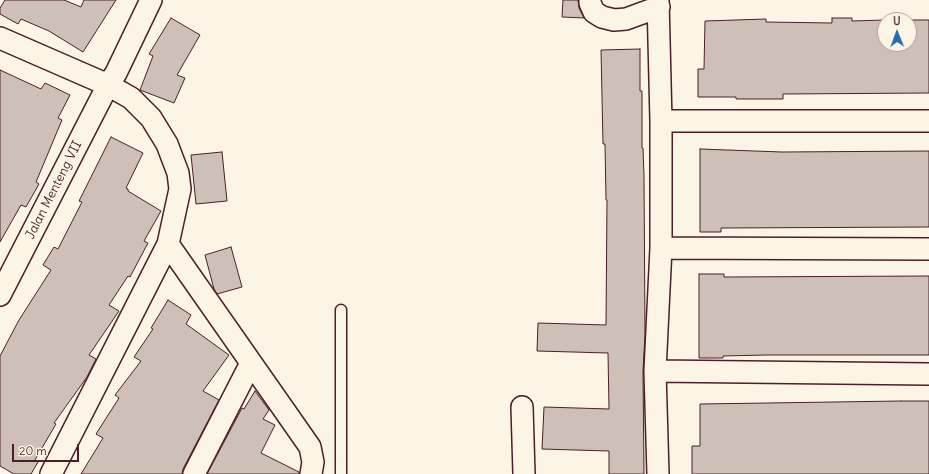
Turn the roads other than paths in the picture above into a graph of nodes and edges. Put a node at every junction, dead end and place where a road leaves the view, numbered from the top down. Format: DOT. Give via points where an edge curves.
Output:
graph roads {
  1 [pos="151,0"];
  2 [pos="590,0"];
  3 [pos="659,4"];
  4 [pos="0,38"];
  5 [pos="108,85"];
  6 [pos="661,121"];
  7 [pos="929,121"];
  8 [pos="168,244"];
  9 [pos="661,248"];
  10 [pos="929,249"];
  11 [pos="0,295"];
  12 [pos="341,310"];
  13 [pos="251,363"];
  14 [pos="655,371"];
  15 [pos="929,374"];
  16 [pos="522,407"];
  17 [pos="51,474"];
  18 [pos="194,474"];
  19 [pos="310,474"];
  20 [pos="341,474"];
  21 [pos="524,474"];
  22 [pos="658,474"];
  1 -- 5 [label="street, Jalan Menteng VII"];
  2 -- 3 [label="street" via="594,12 614,20 626,19"];
  3 -- 6 [label="street"];
  4 -- 5 [label="street"];
  5 -- 8 [label="street" via="131,98 151,118 167,144 178,173 180,189"];
  5 -- 11 [label="street, Jalan Menteng VII"];
  6 -- 7 [label="street"];
  6 -- 9 [label="street"];
  8 -- 13 [label="street"];
  8 -- 17 [label="street"];
  9 -- 10 [label="street"];
  9 -- 14 [label="street"];
  12 -- 20 [label="lane"];
  13 -- 18 [label="street"];
  13 -- 19 [label="street" via="310,447 313,462"];
  14 -- 15 [label="street"];
  14 -- 22 [label="street"];
  16 -- 21 [label="street"];
}
